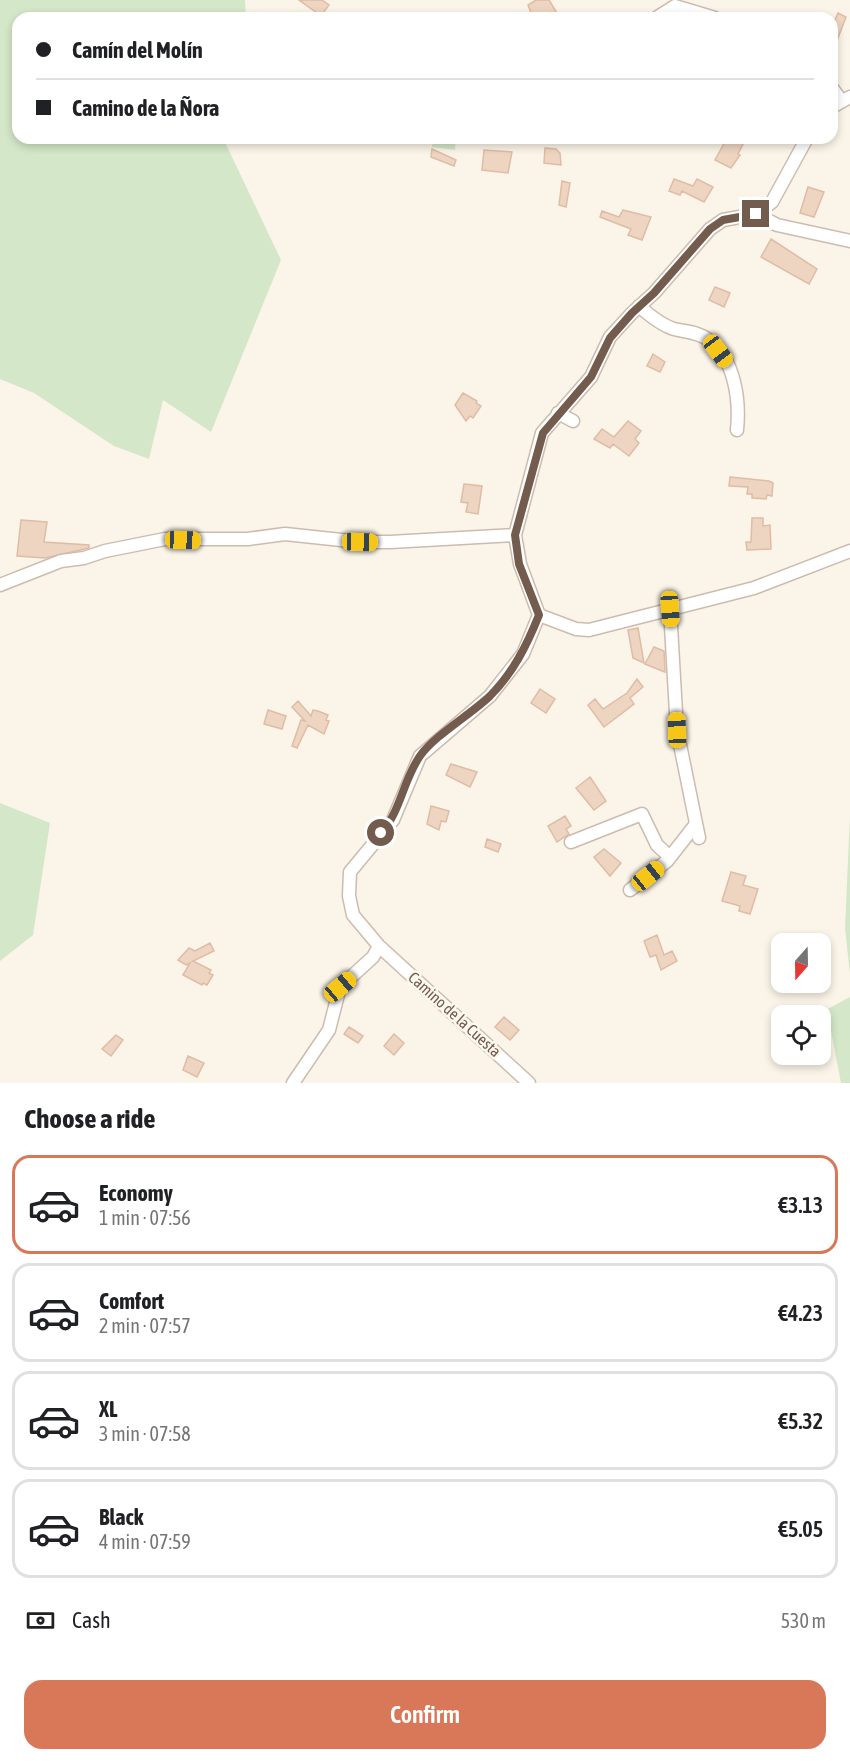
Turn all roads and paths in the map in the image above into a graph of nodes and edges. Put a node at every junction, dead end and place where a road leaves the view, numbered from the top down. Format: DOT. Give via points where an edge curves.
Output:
graph roads {
  1 [pos="676,3"];
  2 [pos="699,12"];
  3 [pos="804,144"];
  4 [pos="756,214"];
  5 [pos="850,241"];
  6 [pos="639,306"];
  7 [pos="558,413"];
  8 [pos="573,421"];
  9 [pos="737,430"];
  10 [pos="515,535"];
  11 [pos="850,551"];
  12 [pos="0,585"];
  13 [pos="670,609"];
  14 [pos="539,615"];
  15 [pos="696,824"];
  16 [pos="699,838"];
  17 [pos="571,842"];
  18 [pos="670,857"];
  19 [pos="630,890"];
  20 [pos="379,946"];
  21 [pos="293,1083"];
  22 [pos="529,1083"];
  1 -- 2 [label="street"];
  3 -- 4 [label="street" via="772,202"];
  4 -- 5 [label="street" via="777,225"];
  4 -- 6 [label="street" via="723,220 710,229"];
  6 -- 7 [label="street" via="610,338 591,377"];
  6 -- 9 [label="street" via="672,328 710,340 726,362 734,383 740,407"];
  7 -- 8 [label="street"];
  7 -- 10 [label="street" via="543,433"];
  10 -- 12 [label="street" via="390,542 285,534 220,540 165,539 61,561"];
  10 -- 14 [label="street" via="519,564"];
  11 -- 13 [label="street" via="754,588"];
  13 -- 14 [label="street" via="589,630"];
  13 -- 15 [label="street" via="677,730"];
  14 -- 20 [label="street, Camino de la Cuesta" via="523,654 490,696 420,756 393,820 350,872 353,915"];
  15 -- 16 [label="street"];
  15 -- 18 [label="street"];
  17 -- 18 [label="street" via="642,814 657,844"];
  18 -- 19 [label="street"];
  20 -- 21 [label="street" via="373,957 340,987 329,1030"];
  20 -- 22 [label="street, Camino de la Cuesta"];
}
